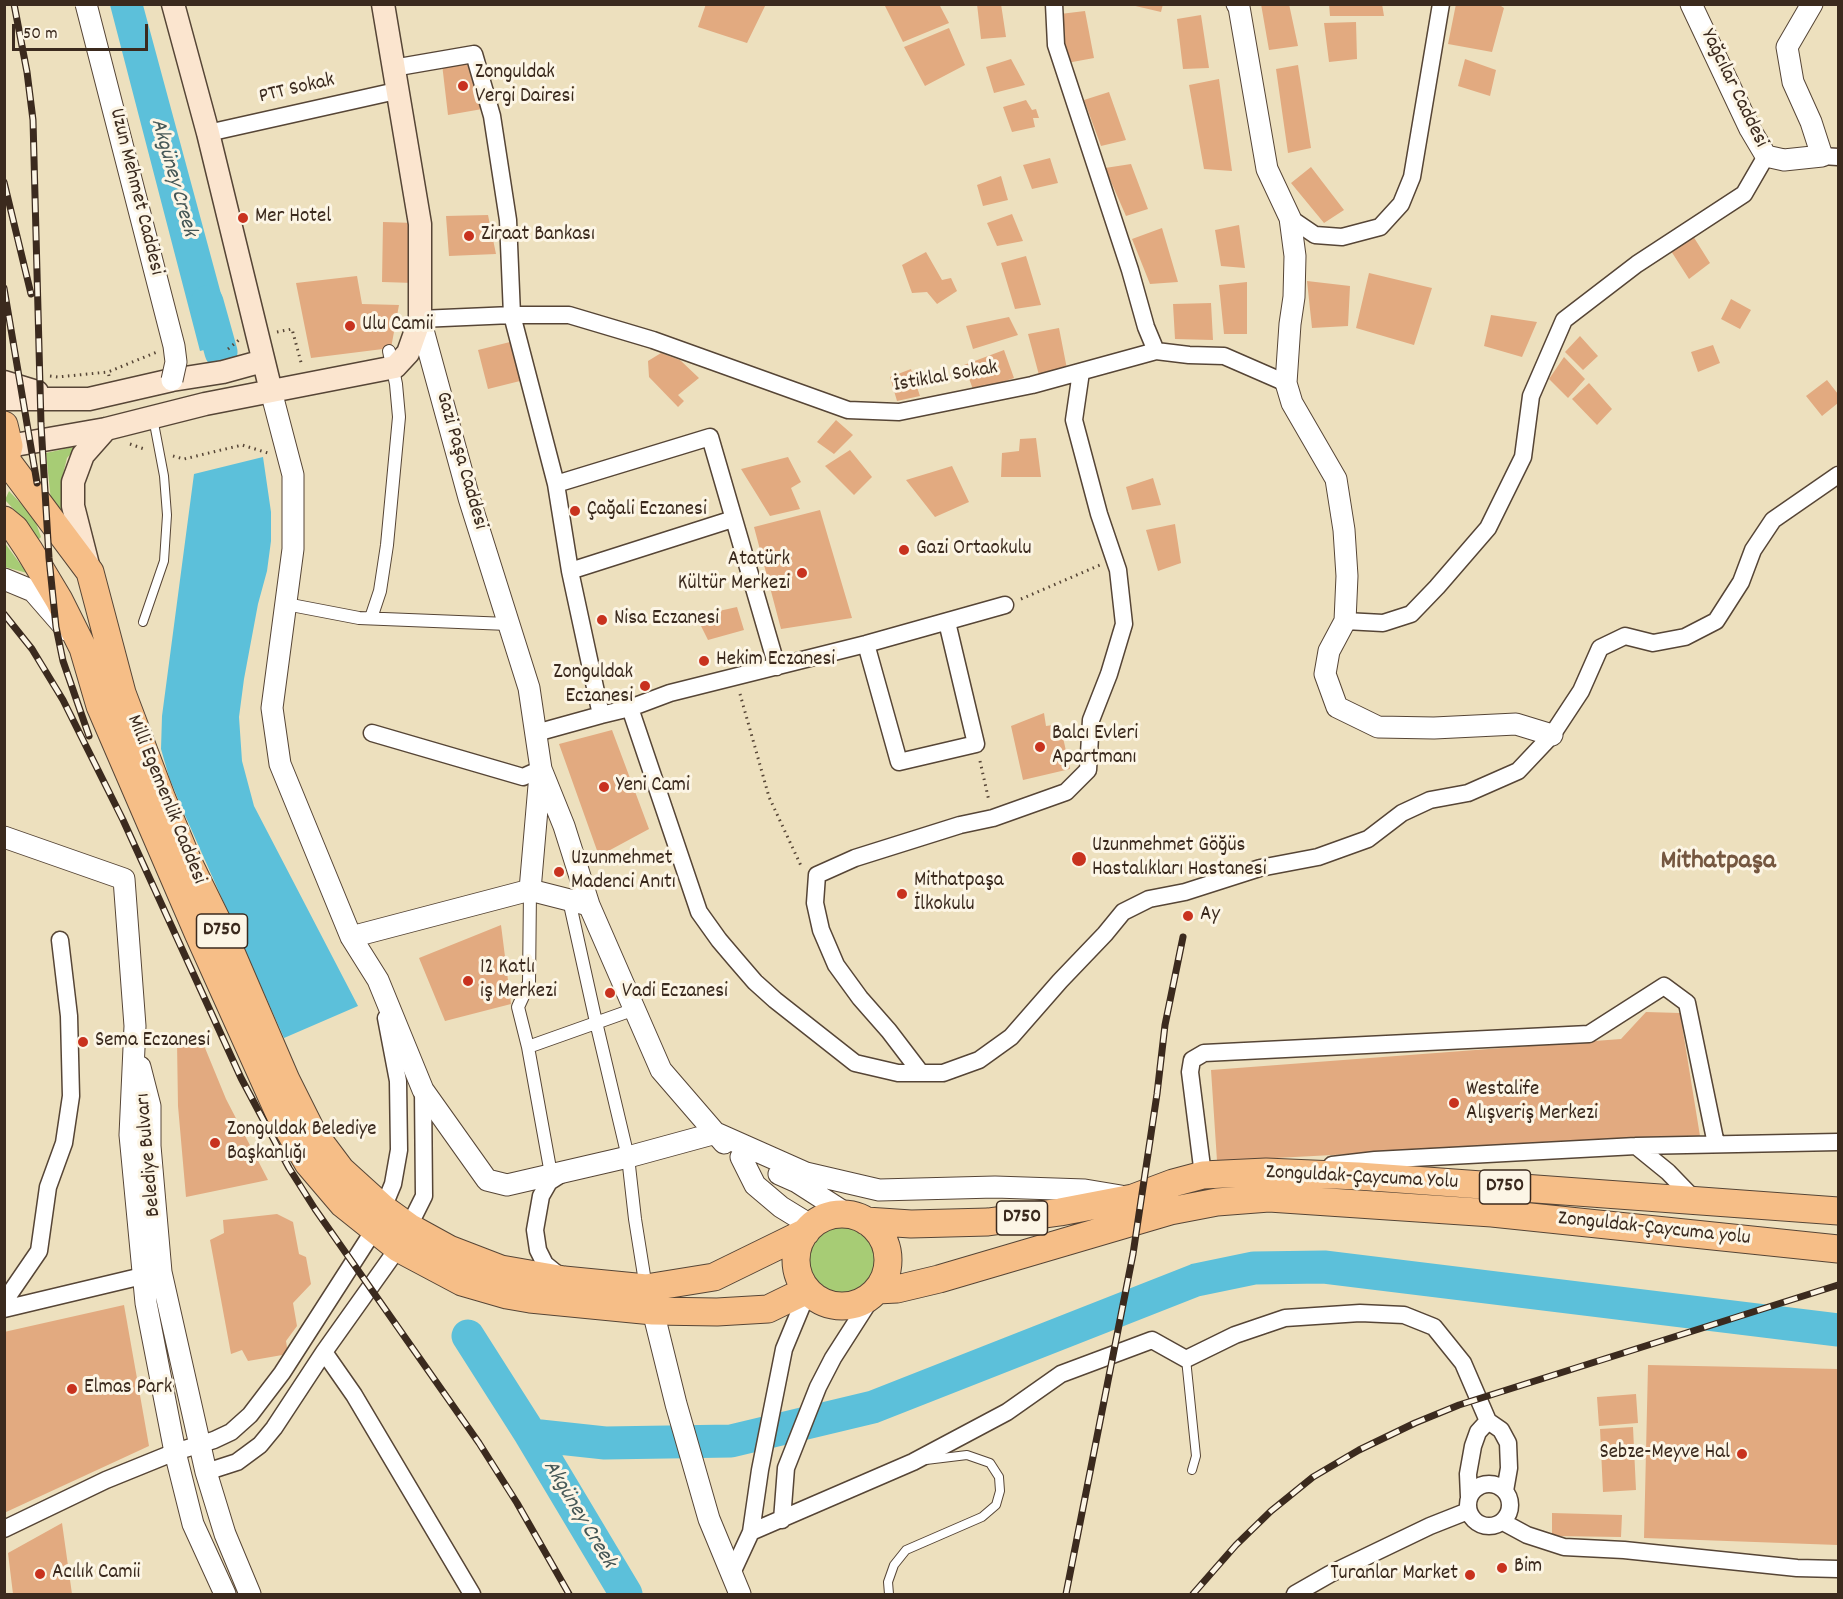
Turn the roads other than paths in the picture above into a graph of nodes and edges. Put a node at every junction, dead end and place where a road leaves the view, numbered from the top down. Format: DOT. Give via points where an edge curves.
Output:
graph roads {
  1 [pos="86,4"];
  2 [pos="173,4"];
  3 [pos="383,4"];
  4 [pos="1054,4"];
  5 [pos="1237,4"];
  6 [pos="1441,4"];
  7 [pos="1691,4"];
  8 [pos="1812,4"];
  9 [pos="393,68"];
  10 [pos="396,91"];
  11 [pos="208,133"];
  12 [pos="1766,156"];
  13 [pos="1830,157"];
  14 [pos="1290,218"];
  15 [pos="512,315"];
  16 [pos="420,319"];
  17 [pos="1156,351"];
  18 [pos="391,359"];
  19 [pos="263,361"];
  20 [pos="1081,372"];
  21 [pos="172,380"];
  22 [pos="4,382"];
  23 [pos="1286,382"];
  24 [pos="271,391"];
  25 [pos="4,399"];
  26 [pos="89,399"];
  27 [pos="157,416"];
  28 [pos="113,427"];
  29 [pos="6,450"];
  30 [pos="1837,477"];
  31 [pos="556,484"];
  32 [pos="733,519"];
  33 [pos="4,520"];
  34 [pos="570,571"];
  35 [pos="90,572"];
  36 [pos="4,579"];
  37 [pos="286,604"];
  38 [pos="1005,605"];
  39 [pos="371,618"];
  40 [pos="1345,621"];
  41 [pos="143,622"];
  42 [pos="947,622"];
  43 [pos="508,624"];
  44 [pos="866,644"];
  45 [pos="83,648"];
  46 [pos="777,667"];
  47 [pos="630,708"];
  48 [pos="600,715"];
  49 [pos="372,733"];
  50 [pos="537,733"];
  51 [pos="1552,735"];
  52 [pos="541,769"];
  53 [pos="4,837"];
  54 [pos="530,890"];
  55 [pos="579,903"];
  56 [pos="351,937"];
  57 [pos="60,940"];
  58 [pos="378,980"];
  59 [pos="635,1009"];
  60 [pos="596,1022"];
  61 [pos="528,1047"];
  62 [pos="921,1073"];
  63 [pos="423,1090"];
  64 [pos="716,1133"];
  65 [pos="1839,1142"];
  66 [pos="1716,1144"];
  67 [pos="1636,1146"];
  68 [pos="628,1156"];
  69 [pos="741,1157"];
  70 [pos="560,1172"];
  71 [pos="1266,1172"];
  72 [pos="1203,1176"];
  73 [pos="1133,1198"];
  74 [pos="1695,1200"];
  75 [pos="1839,1211"];
  76 [pos="858,1219"];
  77 [pos="379,1220"];
  78 [pos="809,1229"];
  79 [pos="403,1237"];
  80 [pos="1839,1250"];
  81 [pos="151,1274"];
  82 [pos="564,1280"];
  83 [pos="808,1291"];
  84 [pos="876,1292"];
  85 [pos="649,1300"];
  86 [pos="4,1302"];
  87 [pos="4,1309"];
  88 [pos="324,1352"];
  89 [pos="1186,1359"];
  90 [pos="1488,1421"];
  91 [pos="200,1444"];
  92 [pos="175,1452"];
  93 [pos="913,1462"];
  94 [pos="1192,1470"];
  95 [pos="206,1472"];
  96 [pos="1505,1491"];
  97 [pos="1468,1504"];
  98 [pos="782,1520"];
  99 [pos="1503,1522"];
  100 [pos="4,1529"];
  101 [pos="751,1532"];
  102 [pos="1839,1569"];
  103 [pos="732,1573"];
  104 [pos="225,1594"];
  105 [pos="250,1594"];
  106 [pos="472,1594"];
  107 [pos="740,1594"];
  108 [pos="889,1594"];
  109 [pos="1295,1594"];
  1 -- 21 [label="street, Uzun Mehmet Caddesi, bridge" via="174,346"];
  2 -- 11 [label="main road"];
  3 -- 9 [label="main road, Gazi Paşa Caddesi"];
  4 -- 17 [label="street" via="1056,45"];
  5 -- 14 [label="street" via="1267,169"];
  6 -- 14 [label="street" via="1412,177 1401,204 1380,227 1342,237 1315,235"];
  7 -- 12 [label="street, Yağcılar Caddesi"];
  8 -- 13 [label="street" via="1787,47 1793,82"];
  9 -- 10 [label="main road, Gazi Paşa Caddesi"];
  9 -- 15 [label="street" via="474,54 492,116 508,220"];
  10 -- 11 [label="street, PTT Sokak"];
  10 -- 16 [label="main road, Gazi Paşa Caddesi" via="420,224"];
  11 -- 19 [label="main road"];
  12 -- 13 [label="street, Yağcılar Caddesi" via="1784,160"];
  12 -- 40 [label="street" via="1744,194 1637,264 1564,320 1532,396 1523,457 1488,528 1437,587 1411,614 1383,623"];
  14 -- 23 [label="street" via="1295,256"];
  15 -- 16 [label="street, İstiklal Sokak"];
  15 -- 20 [label="street, İstiklal Sokak" via="569,315 653,340 848,410 899,412"];
  15 -- 31 [label="street"];
  16 -- 18 [label="main road" via="408,353"];
  16 -- 43 [label="street, Gazi Paşa Caddesi"];
  17 -- 20 [label="street, İstiklal Sokak"];
  17 -- 23 [label="street, İstiklal Sokak" via="1224,356"];
  18 -- 24 [label="main road"];
  18 -- 39 [label="street" via="399,417 387,545 380,591"];
  19 -- 21 [label="main road"];
  19 -- 24 [label="main road"];
  20 -- 62 [label="street" via="1074,420 1118,570 1124,624 1091,720 1088,770 1066,792 993,818 855,858 817,875 815,903 836,965"];
  21 -- 26 [label="main road"];
  22 -- 26 [label="main road" via="57,398"];
  23 -- 40 [label="street" via="1292,403 1336,479 1347,576"];
  24 -- 27 [label="main road, Milli Egemenlik Caddesi"];
  24 -- 37 [label="street" via="293,475 293,549"];
  25 -- 26 [label="main road"];
  27 -- 28 [label="main road, Milli Egemenlik Caddesi"];
  27 -- 41 [label="lane" via="167,515 164,561"];
  28 -- 29 [label="main road, Milli Egemenlik Caddesi"];
  28 -- 35 [label="main road" via="83,455 73,482 73,506"];
  29 -- 35 [label="highway, Milli Egemenlik Caddesi / D750"];
  30 -- 51 [label="street" via="1773,520 1716,621 1685,637 1653,643 1625,636 1600,648 1581,690"];
  31 -- 32 [label="street" via="710,437"];
  31 -- 34 [label="street"];
  32 -- 34 [label="street"];
  32 -- 46 [label="street"];
  33 -- 45 [label="highway, D750" via="29,550"];
  34 -- 48 [label="street"];
  35 -- 77 [label="highway, Milli Egemenlik Caddesi / D750" via="122,693 189,864 311,1130"];
  36 -- 45 [label="street" via="33,591"];
  37 -- 39 [label="street"];
  37 -- 56 [label="street" via="272,708 280,764"];
  38 -- 42 [label="street"];
  39 -- 43 [label="street"];
  40 -- 51 [label="street" via="1329,651 1325,674 1337,706 1378,727 1516,724"];
  42 -- 44 [label="street"];
  42 -- 44 [label="street" via="976,744 900,762"];
  43 -- 50 [label="street, Gazi Paşa Caddesi" via="529,688"];
  44 -- 46 [label="street"];
  45 -- 77 [label="highway, D750" via="100,706 280,1115 308,1163 343,1204"];
  46 -- 47 [label="street" via="670,693"];
  47 -- 48 [label="street"];
  47 -- 62 [label="street" via="699,912 719,940 755,982 855,1063 898,1073"];
  48 -- 50 [label="street"];
  49 -- 52 [label="street" via="523,777"];
  50 -- 52 [label="street, Gazi Paşa Caddesi"];
  51 -- 62 [label="street" via="1518,771 1468,793 1430,800 1402,813 1368,839 1318,857 1260,868 1149,899 1123,912 1011,1037 979,1060 943,1073"];
  52 -- 54 [label="street"];
  52 -- 55 [label="street, Gazi Paşa Caddesi" via="564,826"];
  53 -- 81 [label="street, Belediye Bulvarı" via="124,879 135,1047 150,1106"];
  54 -- 55 [label="street"];
  54 -- 56 [label="street"];
  54 -- 61 [label="street" via="529,983 518,1006"];
  55 -- 59 [label="street"];
  55 -- 60 [label="street"];
  56 -- 58 [label="street"];
  57 -- 86 [label="street" via="69,1016 71,1096 64,1143 48,1187 39,1251"];
  58 -- 63 [label="street"];
  58 -- 77 [label="street" via="398,1081 399,1113 399,1150 393,1184"];
  59 -- 60 [label="street"];
  59 -- 64 [label="street" via="661,1070"];
  60 -- 61 [label="street"];
  60 -- 68 [label="street"];
  61 -- 70 [label="street"];
  63 -- 70 [label="street" via="488,1180 507,1185"];
  63 -- 79 [label="street" via="424,1196"];
  64 -- 68 [label="street"];
  64 -- 69 [label="street"];
  64 -- 73 [label="street" via="806,1173 879,1190 1062,1189"];
  65 -- 66 [label="street"];
  66 -- 67 [label="street"];
  66 -- 72 [label="street" via="1687,1003 1664,986 1589,1034 1204,1053 1192,1060 1190,1072"];
  67 -- 71 [label="street" via="1375,1160"];
  67 -- 74 [label="street"];
  68 -- 70 [label="street"];
  68 -- 85 [label="street"];
  69 -- 76 [label="street" via="797,1182"];
  69 -- 78 [label="street" via="755,1185"];
  70 -- 82 [label="street" via="540,1196 535,1230 545,1264"];
  71 -- 72 [label="highway, Zonguldak-Çaycuma Yolu / D750"];
  71 -- 74 [label="highway, Zonguldak-Çaycuma Yolu / D750"];
  72 -- 73 [label="highway, Zonguldak-Çaycuma Yolu / D750"];
  73 -- 76 [label="highway, D750" via="988,1222 911,1224"];
  74 -- 75 [label="highway, Zonguldak-Çaycuma Yolu / D750"];
  76 -- 78 [label="highway, D750" via="843,1214 827,1216"];
  76 -- 84 [label="highway" via="881,1236 887,1250 888,1265"];
  77 -- 79 [label="highway, D750"];
  77 -- 91 [label="street" via="282,1373 250,1415 231,1432"];
  78 -- 83 [label="highway" via="797,1249 796,1264"];
  78 -- 85 [label="highway, D750" via="714,1277"];
  79 -- 82 [label="highway, D750" via="501,1269"];
  79 -- 85 [label="highway, D750" via="462,1282 507,1294 530,1299"];
  79 -- 88 [label="street"];
  80 -- 84 [label="highway, Zonguldak-Çaycuma yolu / D750" via="1436,1209 1269,1198 1170,1211 939,1279"];
  81 -- 87 [label="street"];
  81 -- 91 [label="street, Belediye Bulvarı"];
  81 -- 92 [label="street, Belediye Bulvarı" via="146,1303"];
  82 -- 85 [label="highway, D750"];
  83 -- 84 [label="highway, D750" via="834,1306 849,1306"];
  83 -- 85 [label="highway, D750" via="768,1309 717,1312"];
  83 -- 101 [label="street" via="784,1349"];
  84 -- 98 [label="street" via="818,1387 786,1468"];
  85 -- 103 [label="street" via="709,1519"];
  88 -- 95 [label="street" via="260,1445 237,1462"];
  88 -- 106 [label="street" via="354,1395"];
  89 -- 90 [label="street" via="1235,1335 1285,1318 1360,1313 1404,1316 1434,1327 1463,1363"];
  89 -- 93 [label="street" via="1152,1340 1061,1374 1007,1412"];
  89 -- 94 [label="lane" via="1196,1456"];
  90 -- 96 [label="street" via="1501,1430 1508,1443"];
  90 -- 97 [label="street" via="1473,1446"];
  91 -- 92 [label="street"];
  91 -- 95 [label="street, Belediye Bulvarı"];
  92 -- 100 [label="street"];
  92 -- 104 [label="street, Belediye Bulvarı" via="193,1524"];
  93 -- 98 [label="street"];
  93 -- 108 [label="lane" via="968,1455 990,1463 999,1477 1000,1491 996,1504 982,1517 906,1550 894,1565 888,1582"];
  95 -- 105 [label="street, Belediye Bulvarı" via="225,1534"];
  96 -- 97 [label="street" via="1485,1484 1473,1491"];
  96 -- 99 [label="street" via="1511,1503"];
  97 -- 99 [label="street" via="1482,1526"];
  97 -- 109 [label="street"];
  98 -- 101 [label="street"];
  99 -- 102 [label="street" via="1527,1536 1564,1547"];
  101 -- 103 [label="street"];
  103 -- 107 [label="street"];
}
